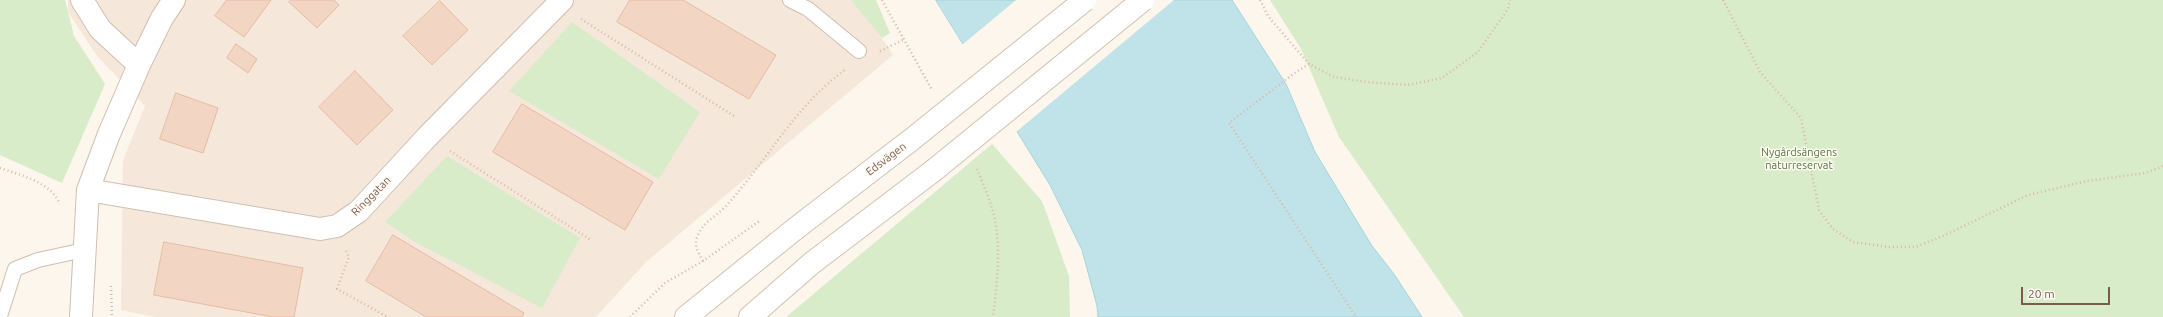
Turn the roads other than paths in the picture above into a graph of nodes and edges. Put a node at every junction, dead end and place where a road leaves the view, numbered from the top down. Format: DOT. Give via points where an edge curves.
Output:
graph roads {
  1 [pos="82,0"];
  2 [pos="174,0"];
  3 [pos="790,0"];
  4 [pos="1085,0"];
  5 [pos="1143,0"];
  6 [pos="561,2"];
  7 [pos="860,51"];
  8 [pos="139,66"];
  9 [pos="88,190"];
  10 [pos="84,250"];
  11 [pos="0,316"];
  12 [pos="80,317"];
  13 [pos="686,317"];
  14 [pos="750,317"];
  1 -- 8 [label="main road" via="100,29"];
  2 -- 8 [label="main road"];
  3 -- 7 [label="lane" via="808,10"];
  4 -- 13 [label="main road, Edsvägen, bridge"];
  5 -- 14 [label="main road, bridge" via="933,171 812,263"];
  6 -- 9 [label="main road, Ringgatan" via="427,137 359,211 337,226 320,229"];
  8 -- 9 [label="main road"];
  9 -- 10 [label="main road"];
  10 -- 11 [label="lane" via="38,260 15,269"];
  10 -- 12 [label="main road"];
}
